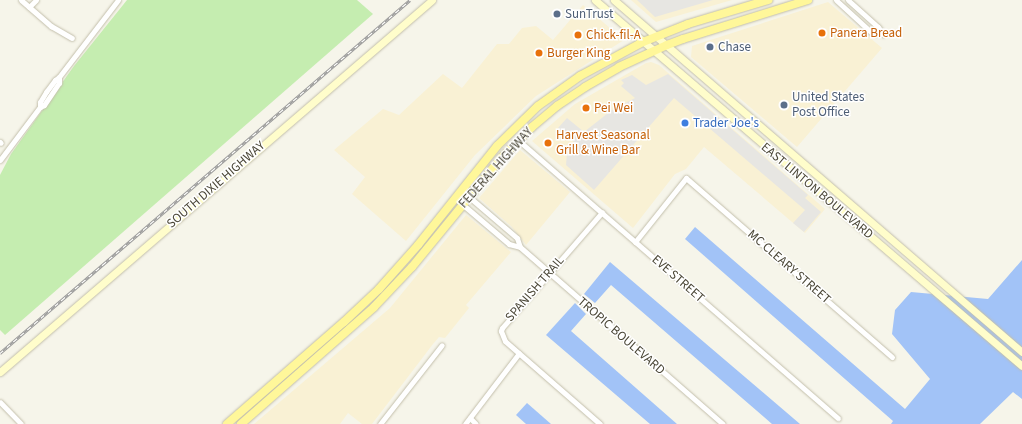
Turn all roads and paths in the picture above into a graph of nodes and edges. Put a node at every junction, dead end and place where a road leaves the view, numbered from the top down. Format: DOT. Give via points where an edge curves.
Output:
graph roads {
  1 [pos="21,0"];
  2 [pos="36,0"];
  3 [pos="118,0"];
  4 [pos="432,0"];
  5 [pos="595,0"];
  6 [pos="614,0"];
  7 [pos="768,0"];
  8 [pos="808,0"];
  9 [pos="836,0"];
  10 [pos="848,0"];
  11 [pos="29,7"];
  12 [pos="656,36"];
  13 [pos="72,38"];
  14 [pos="643,42"];
  15 [pos="667,45"];
  16 [pos="654,51"];
  17 [pos="518,140"];
  18 [pos="798,158"];
  19 [pos="0,160"];
  20 [pos="790,168"];
  21 [pos="461,190"];
  22 [pos="468,196"];
  23 [pos="455,198"];
  24 [pos="462,204"];
  25 [pos="602,212"];
  26 [pos="635,242"];
  27 [pos="520,248"];
  28 [pos="549,273"];
  29 [pos="386,282"];
  30 [pos="386,295"];
  31 [pos="442,345"];
  32 [pos="1022,352"];
  33 [pos="519,353"];
  34 [pos="892,357"];
  35 [pos="1022,366"];
  36 [pos="0,372"];
  37 [pos="0,402"];
  38 [pos="470,418"];
  39 [pos="838,418"];
  40 [pos="21,424"];
  41 [pos="227,424"];
  42 [pos="241,424"];
  43 [pos="380,424"];
  44 [pos="465,424"];
  45 [pos="476,424"];
  46 [pos="600,424"];
  47 [pos="723,424"];
  1 -- 11 [label="street"];
  2 -- 11 [label="street"];
  3 -- 19 [label="street" via="60,77 54,80 40,102 40,107"];
  4 -- 36 [label="main road, SOUTH DIXIE HIGHWAY"];
  5 -- 14 [label="main road, EAST LINTON BOULEVARD"];
  6 -- 12 [label="main road, EAST LINTON BOULEVARD"];
  7 -- 12 [label="main road, FEDERAL HIGHWAY"];
  8 -- 15 [label="main road, FEDERAL HIGHWAY"];
  9 -- 10 [label="street" via="872,33 883,34"];
  11 -- 13 [label="street" via="51,26"];
  12 -- 14 [label="main road, FEDERAL HIGHWAY"];
  12 -- 15 [label="main road, EAST LINTON BOULEVARD"];
  14 -- 16 [label="main road, EAST LINTON BOULEVARD"];
  14 -- 21 [label="main road, FEDERAL HIGHWAY" via="580,76 538,106 497,146"];
  15 -- 16 [label="main road, FEDERAL HIGHWAY"];
  15 -- 18 [label="main road, EAST LINTON BOULEVARD"];
  16 -- 17 [label="main road, FEDERAL HIGHWAY" via="582,88"];
  16 -- 20 [label="main road, EAST LINTON BOULEVARD"];
  17 -- 22 [label="main road, FEDERAL HIGHWAY"];
  17 -- 25 [label="street, EVE STREET"];
  18 -- 20 [label="main road"];
  18 -- 32 [label="main road, EAST LINTON BOULEVARD"];
  20 -- 35 [label="main road, EAST LINTON BOULEVARD"];
  21 -- 22 [label="street, TROPIC BOULEVARD"];
  21 -- 23 [label="main road, FEDERAL HIGHWAY"];
  22 -- 24 [label="main road, FEDERAL HIGHWAY"];
  22 -- 27 [label="street, TROPIC BOULEVARD" via="517,238"];
  23 -- 24 [label="street, TROPIC BOULEVARD"];
  23 -- 29 [label="main road, FEDERAL HIGHWAY"];
  24 -- 27 [label="street, TROPIC BOULEVARD" via="509,244"];
  24 -- 30 [label="main road, FEDERAL HIGHWAY" via="412,267"];
  25 -- 26 [label="street, EVE STREET"];
  25 -- 28 [label="street, SPANISH TRAIL"];
  26 -- 34 [label="street, MC CLEARY STREET" via="686,178"];
  26 -- 39 [label="street, EVE STREET"];
  27 -- 28 [label="street, TROPIC BOULEVARD"];
  28 -- 33 [label="street, SPANISH TRAIL" via="502,328 502,338"];
  28 -- 47 [label="street, TROPIC BOULEVARD"];
  29 -- 30 [label="main road"];
  29 -- 41 [label="main road, FEDERAL HIGHWAY" via="340,326"];
  30 -- 42 [label="main road, FEDERAL HIGHWAY" via="350,330"];
  31 -- 43 [label="street"];
  33 -- 38 [label="street"];
  33 -- 46 [label="street, SPANISH TRAIL"];
  37 -- 40 [label="street"];
  38 -- 44 [label="street"];
  38 -- 45 [label="street"];
}
